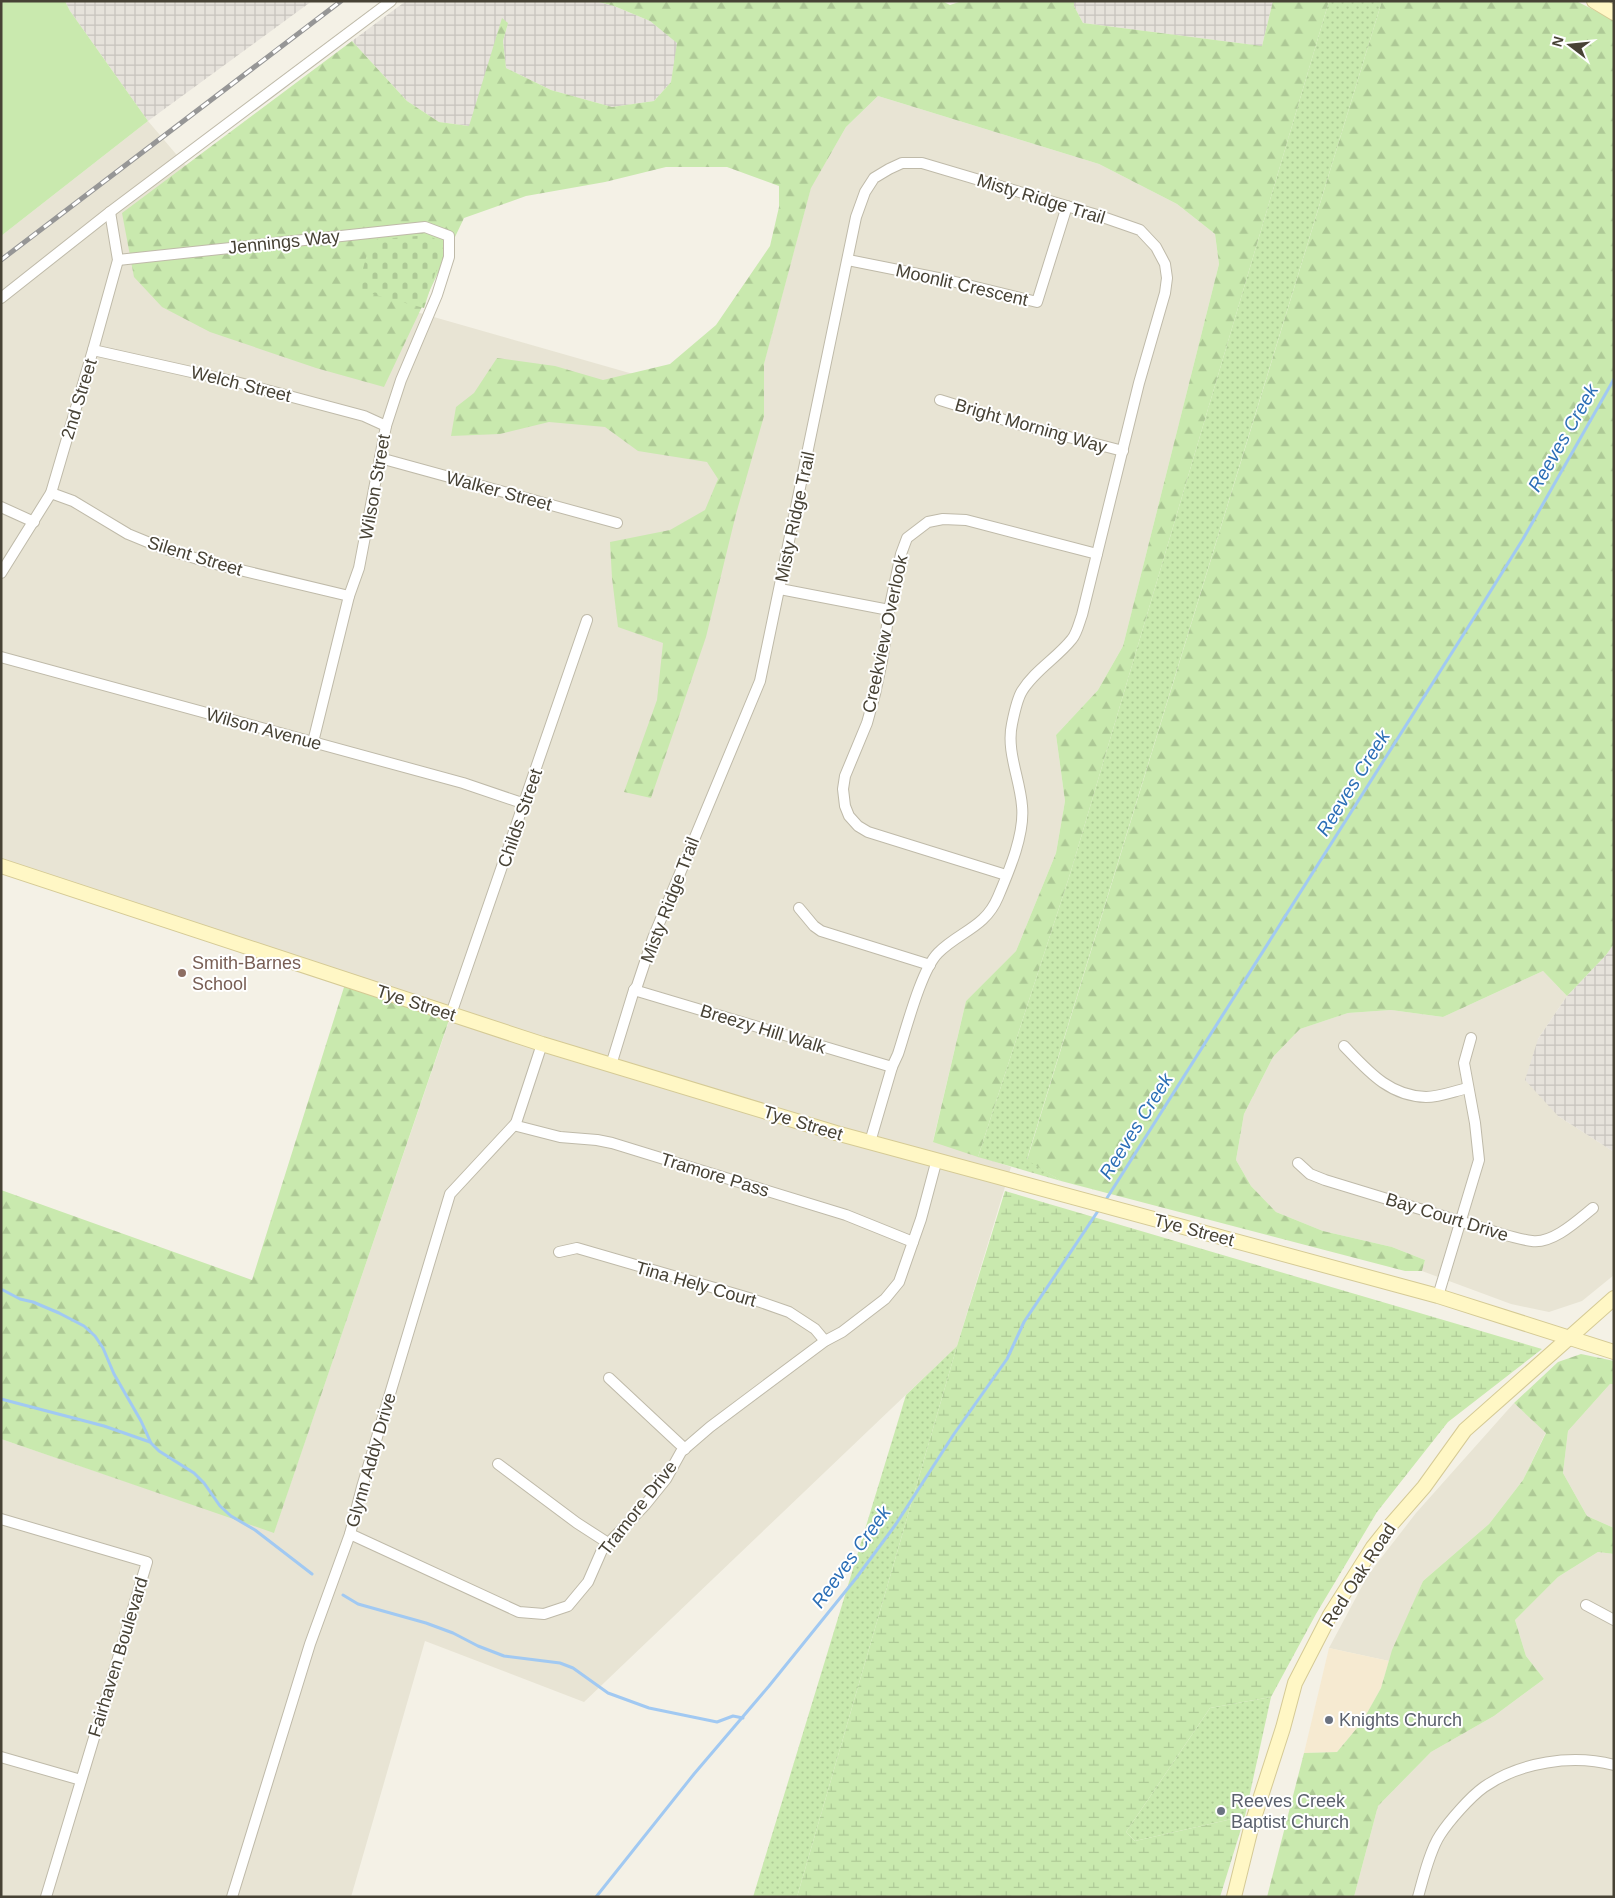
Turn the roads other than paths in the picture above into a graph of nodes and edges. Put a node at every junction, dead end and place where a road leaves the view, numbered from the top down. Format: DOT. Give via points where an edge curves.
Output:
graph roads {
  1 [pos="391,1"];
  2 [pos="1594,1"];
  3 [pos="1614,13"];
  4 [pos="1067,206"];
  5 [pos="110,212"];
  6 [pos="449,236"];
  7 [pos="118,260"];
  8 [pos="848,260"];
  9 [pos="1,298"];
  10 [pos="93,350"];
  11 [pos="940,400"];
  12 [pos="386,426"];
  13 [pos="1123,451"];
  14 [pos="380,458"];
  15 [pos="51,493"];
  16 [pos="1,507"];
  17 [pos="34,522"];
  18 [pos="617,523"];
  19 [pos="1097,554"];
  20 [pos="1,574"];
  21 [pos="780,589"];
  22 [pos="349,596"];
  23 [pos="889,610"];
  24 [pos="587,620"];
  25 [pos="1,657"];
  26 [pos="312,742"];
  27 [pos="525,804"];
  28 [pos="1,866"];
  29 [pos="1006,875"];
  30 [pos="799,908"];
  31 [pos="930,965"];
  32 [pos="634,990"];
  33 [pos="451,1014"];
  34 [pos="1471,1038"];
  35 [pos="542,1044"];
  36 [pos="1344,1046"];
  37 [pos="611,1065"];
  38 [pos="892,1067"];
  39 [pos="1468,1088"];
  40 [pos="516,1123"];
  41 [pos="870,1142"];
  42 [pos="937,1160"];
  43 [pos="1298,1163"];
  44 [pos="1593,1208"];
  45 [pos="1461,1222"];
  46 [pos="913,1242"];
  47 [pos="558,1252"];
  48 [pos="1438,1296"];
  49 [pos="1614,1298"];
  50 [pos="1568,1337"];
  51 [pos="825,1341"];
  52 [pos="1614,1352"];
  53 [pos="609,1378"];
  54 [pos="685,1449"];
  55 [pos="498,1464"];
  56 [pos="1,1518"];
  57 [pos="350,1534"];
  58 [pos="608,1543"];
  59 [pos="1586,1605"];
  60 [pos="1614,1620"];
  61 [pos="1,1757"];
  62 [pos="1614,1765"];
  63 [pos="81,1780"];
  64 [pos="46,1897"];
  65 [pos="232,1897"];
  66 [pos="1234,1897"];
  67 [pos="1418,1897"];
  1 -- 5 [label="street"];
  2 -- 3 [label="street"];
  4 -- 8 [label="street, Misty Ridge Trail" via="922,164 902,163 874,178 865,192 856,217"];
  4 -- 8 [label="street, Moonlit Crescent" via="1037,302"];
  4 -- 13 [label="street, Misty Ridge Trail" via="1140,230 1156,247 1165,264 1164,293"];
  5 -- 7 [label="street, 2nd Street"];
  5 -- 9 [label="street"];
  6 -- 7 [label="street, Jennings Way" via="425,227"];
  6 -- 12 [label="street, Wilson Street" via="449,258 437,296 401,380"];
  7 -- 10 [label="street, 2nd Street"];
  8 -- 21 [label="street, Misty Ridge Trail"];
  10 -- 12 [label="street, Welch Street" via="236,382 364,416"];
  10 -- 15 [label="street, 2nd Street"];
  11 -- 13 [label="street, Bright Morning Way"];
  12 -- 14 [label="street, Wilson Street"];
  13 -- 19 [label="street, Misty Ridge Trail"];
  14 -- 18 [label="street, Walker Street"];
  14 -- 22 [label="street, Wilson Street" via="365,544"];
  15 -- 17 [label="street, 2nd Street"];
  15 -- 22 [label="street, Silent Street" via="73,501 128,534 162,548"];
  16 -- 17 [label="street"];
  17 -- 20 [label="street, 2nd Street"];
  19 -- 23 [label="street, Creekview Overlook" via="966,520 928,522 907,538"];
  19 -- 29 [label="street, Misty Ridge Trail" via="1073,638 1021,693 1012,725 1010,748 1019,784 1022,826"];
  21 -- 23 [label="street"];
  21 -- 32 [label="street, Misty Ridge Trail" via="760,681"];
  22 -- 26 [label="street, Wilson Street"];
  23 -- 29 [label="street, Creekview Overlook" via="875,694 845,776 843,789 847,811 858,826 868,832"];
  24 -- 27 [label="street, Childs Street"];
  25 -- 26 [label="street, Wilson Avenue"];
  26 -- 27 [label="street, Wilson Avenue" via="463,783"];
  27 -- 33 [label="street, Childs Street"];
  28 -- 33 [label="street, Tye Street"];
  29 -- 31 [label="street, Misty Ridge Trail" via="992,910 980,924 937,953"];
  30 -- 31 [label="street" via="821,931"];
  31 -- 38 [label="street, Misty Ridge Trail"];
  32 -- 37 [label="street, Misty Ridge Trail"];
  32 -- 38 [label="street, Breezy Hill Walk"];
  33 -- 35 [label="street, Tye Street"];
  34 -- 39 [label="street" via="1464,1063"];
  35 -- 37 [label="street, Tye Street"];
  35 -- 40 [label="street, Glynn Addy Drive"];
  36 -- 39 [label="street" via="1380,1082 1404,1094 1437,1096"];
  37 -- 41 [label="street, Tye Street"];
  38 -- 41 [label="street, Misty Ridge Trail"];
  39 -- 45 [label="street" via="1479,1160"];
  40 -- 46 [label="street, Tramore Pass" via="517,1126 560,1137 612,1144 846,1215"];
  40 -- 57 [label="street, Glynn Addy Drive" via="450,1194"];
  41 -- 42 [label="street, Tye Street"];
  42 -- 46 [label="street, Tramore Drive"];
  42 -- 48 [label="street, Tye Street"];
  43 -- 45 [label="street, Bay Court Drive" via="1310,1174 1325,1180"];
  44 -- 45 [label="street, Bay Court Drive" via="1565,1230 1534,1242"];
  45 -- 48 [label="street"];
  46 -- 51 [label="street, Tramore Drive" via="899,1282 885,1299"];
  47 -- 51 [label="street, Tina Hely Court" via="577,1248 749,1298 789,1312 815,1329"];
  48 -- 50 [label="street, Tye Street"];
  49 -- 50 [label="street, Red Oak Road"];
  50 -- 52 [label="street, Tye Street"];
  50 -- 66 [label="street, Red Oak Road" via="1465,1430 1424,1487 1373,1547 1330,1615 1295,1683 1252,1824"];
  51 -- 54 [label="street, Tramore Drive"];
  53 -- 54 [label="street"];
  54 -- 58 [label="street, Tramore Drive" via="645,1505"];
  55 -- 58 [label="street"];
  56 -- 63 [label="street, Fairhaven Boulevard" via="147,1562"];
  57 -- 58 [label="street, Tramore Drive" via="519,1612 544,1614 568,1606 588,1582"];
  57 -- 65 [label="street, Glynn Addy Drive" via="310,1644"];
  59 -- 60 [label="street"];
  61 -- 63 [label="street"];
  62 -- 67 [label="street" via="1584,1760 1556,1761 1532,1766 1484,1787 1452,1818 1439,1836"];
  63 -- 64 [label="street, Fairhaven Boulevard"];
}
